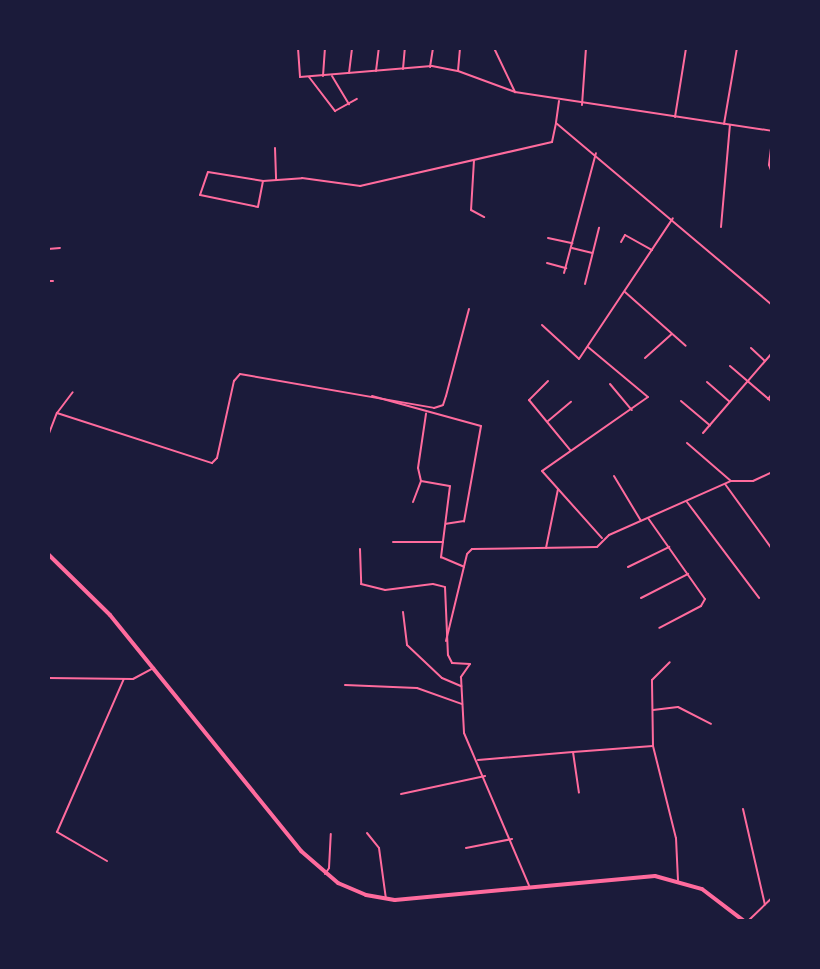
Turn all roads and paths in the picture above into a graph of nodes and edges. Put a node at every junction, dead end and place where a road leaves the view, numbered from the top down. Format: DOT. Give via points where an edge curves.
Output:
graph roads {
  1 [pos="298,48"];
  2 [pos="325,48"];
  3 [pos="352,48"];
  4 [pos="379,48"];
  5 [pos="405,48"];
  6 [pos="433,48"];
  7 [pos="460,48"];
  8 [pos="494,48"];
  9 [pos="586,48"];
  10 [pos="686,48"];
  11 [pos="737,48"];
  12 [pos="430,67"];
  13 [pos="403,69"];
  14 [pos="376,71"];
  15 [pos="458,71"];
  16 [pos="349,73"];
  17 [pos="331,75"];
  18 [pos="323,76"];
  19 [pos="309,77"];
  20 [pos="514,92"];
  21 [pos="357,99"];
  22 [pos="559,101"];
  23 [pos="349,104"];
  24 [pos="582,105"];
  25 [pos="675,117"];
  26 [pos="556,123"];
  27 [pos="724,124"];
  28 [pos="730,125"];
  29 [pos="772,132"];
  30 [pos="772,140"];
  31 [pos="275,148"];
  32 [pos="596,153"];
  33 [pos="474,160"];
  34 [pos="772,173"];
  35 [pos="276,180"];
  36 [pos="263,181"];
  37 [pos="484,217"];
  38 [pos="673,218"];
  39 [pos="721,227"];
  40 [pos="599,228"];
  41 [pos="548,238"];
  42 [pos="621,242"];
  43 [pos="572,243"];
  44 [pos="60,248"];
  45 [pos="571,248"];
  46 [pos="48,249"];
  47 [pos="652,250"];
  48 [pos="592,253"];
  49 [pos="547,263"];
  50 [pos="566,268"];
  51 [pos="564,273"];
  52 [pos="48,281"];
  53 [pos="53,281"];
  54 [pos="585,284"];
  55 [pos="624,292"];
  56 [pos="772,305"];
  57 [pos="470,309"];
  58 [pos="542,325"];
  59 [pos="672,334"];
  60 [pos="588,346"];
  61 [pos="686,346"];
  62 [pos="752,348"];
  63 [pos="772,353"];
  64 [pos="645,358"];
  65 [pos="765,361"];
  66 [pos="730,366"];
  67 [pos="548,381"];
  68 [pos="747,381"];
  69 [pos="706,382"];
  70 [pos="610,384"];
  71 [pos="73,392"];
  72 [pos="772,394"];
  73 [pos="372,396"];
  74 [pos="768,399"];
  75 [pos="681,401"];
  76 [pos="571,402"];
  77 [pos="730,402"];
  78 [pos="772,402"];
  79 [pos="632,410"];
  80 [pos="426,412"];
  81 [pos="57,413"];
  82 [pos="548,422"];
  83 [pos="710,424"];
  84 [pos="703,433"];
  85 [pos="48,436"];
  86 [pos="687,442"];
  87 [pos="570,450"];
  88 [pos="772,472"];
  89 [pos="614,476"];
  90 [pos="421,481"];
  91 [pos="731,481"];
  92 [pos="725,484"];
  93 [pos="558,489"];
  94 [pos="413,501"];
  95 [pos="687,501"];
  96 [pos="648,518"];
  97 [pos="641,521"];
  98 [pos="446,524"];
  99 [pos="602,538"];
  100 [pos="393,542"];
  101 [pos="443,542"];
  102 [pos="669,547"];
  103 [pos="546,548"];
  104 [pos="360,549"];
  105 [pos="772,549"];
  106 [pos="49,555"];
  107 [pos="48,563"];
  108 [pos="628,567"];
  109 [pos="464,568"];
  110 [pos="688,573"];
  111 [pos="641,598"];
  112 [pos="759,598"];
  113 [pos="403,612"];
  114 [pos="659,628"];
  115 [pos="446,642"];
  116 [pos="670,662"];
  117 [pos="154,668"];
  118 [pos="48,678"];
  119 [pos="124,679"];
  120 [pos="345,685"];
  121 [pos="461,686"];
  122 [pos="462,704"];
  123 [pos="653,710"];
  124 [pos="711,724"];
  125 [pos="653,746"];
  126 [pos="573,752"];
  127 [pos="478,760"];
  128 [pos="485,776"];
  129 [pos="579,793"];
  130 [pos="401,795"];
  131 [pos="743,809"];
  132 [pos="367,833"];
  133 [pos="331,834"];
  134 [pos="512,839"];
  135 [pos="466,848"];
  136 [pos="107,861"];
  137 [pos="325,874"];
  138 [pos="678,880"];
  139 [pos="530,888"];
  140 [pos="772,898"];
  141 [pos="386,899"];
  142 [pos="765,905"];
  143 [pos="746,921"];
  1 -- 19 [label="street" via="297,75"];
  2 -- 18 [label="street"];
  3 -- 16 [label="street"];
  4 -- 14 [label="street"];
  5 -- 13 [label="street"];
  6 -- 12 [label="street"];
  7 -- 15 [label="street"];
  8 -- 20 [label="street"];
  9 -- 24 [label="street"];
  10 -- 25 [label="street"];
  11 -- 27 [label="street"];
  12 -- 13 [label="street"];
  12 -- 15 [label="street"];
  13 -- 14 [label="street"];
  14 -- 16 [label="street"];
  15 -- 20 [label="street"];
  16 -- 17 [label="street"];
  17 -- 18 [label="street"];
  17 -- 23 [label="street"];
  18 -- 19 [label="street"];
  19 -- 23 [label="street" via="335,111"];
  20 -- 22 [label="street"];
  21 -- 23 [label="street"];
  22 -- 24 [label="street"];
  22 -- 26 [label="street"];
  24 -- 25 [label="street"];
  25 -- 27 [label="street"];
  26 -- 32 [label="street"];
  26 -- 33 [label="street" via="552,142"];
  27 -- 28 [label="street"];
  28 -- 29 [label="street"];
  28 -- 39 [label="street"];
  30 -- 34 [label="street"];
  31 -- 35 [label="street"];
  32 -- 38 [label="street"];
  32 -- 43 [label="street"];
  33 -- 35 [label="street" via="354,187 302,178"];
  33 -- 37 [label="street" via="471,210"];
  35 -- 36 [label="street"];
  36 -- 36 [label="street" via="206,172 200,195 258,207"];
  38 -- 47 [label="street"];
  38 -- 56 [label="street"];
  40 -- 48 [label="street"];
  41 -- 43 [label="street"];
  42 -- 47 [label="street" via="624,235"];
  43 -- 45 [label="street"];
  44 -- 46 [label="street"];
  45 -- 48 [label="street"];
  45 -- 50 [label="street"];
  47 -- 55 [label="street"];
  48 -- 54 [label="street"];
  49 -- 50 [label="street"];
  50 -- 51 [label="street"];
  52 -- 53 [label="street"];
  55 -- 59 [label="street"];
  55 -- 60 [label="street"];
  57 -- 73 [label="street" via="443,405 429,408"];
  58 -- 60 [label="street" via="576,360"];
  59 -- 61 [label="street"];
  59 -- 64 [label="street"];
  60 -- 79 [label="street" via="648,397"];
  62 -- 65 [label="street"];
  63 -- 65 [label="street"];
  65 -- 68 [label="street"];
  66 -- 68 [label="street"];
  67 -- 82 [label="street" via="529,400"];
  68 -- 74 [label="street"];
  68 -- 77 [label="street"];
  69 -- 77 [label="street"];
  70 -- 79 [label="street"];
  71 -- 81 [label="street"];
  72 -- 74 [label="street"];
  73 -- 80 [label="street"];
  73 -- 81 [label="street" via="240,374 234,381 217,458 212,463"];
  74 -- 78 [label="street"];
  75 -- 83 [label="street"];
  76 -- 82 [label="street"];
  77 -- 83 [label="street"];
  79 -- 87 [label="street"];
  80 -- 90 [label="street" via="418,468"];
  80 -- 98 [label="street" via="481,426 464,521"];
  81 -- 85 [label="street"];
  82 -- 87 [label="street"];
  83 -- 84 [label="street"];
  86 -- 91 [label="street"];
  87 -- 93 [label="street" via="542,471"];
  88 -- 91 [label="street" via="753,481"];
  89 -- 97 [label="street"];
  90 -- 94 [label="street"];
  90 -- 98 [label="street" via="450,486"];
  91 -- 92 [label="street"];
  92 -- 95 [label="street"];
  92 -- 105 [label="street"];
  93 -- 99 [label="street"];
  93 -- 103 [label="street"];
  95 -- 96 [label="street"];
  95 -- 112 [label="street"];
  96 -- 97 [label="street"];
  96 -- 102 [label="street"];
  97 -- 99 [label="street"];
  98 -- 101 [label="street"];
  99 -- 103 [label="street" via="597,547"];
  100 -- 101 [label="street"];
  101 -- 109 [label="street" via="442,560"];
  102 -- 108 [label="street"];
  102 -- 110 [label="street"];
  103 -- 109 [label="street" via="472,549"];
  104 -- 115 [label="street" via="361,584 385,590 444,585"];
  106 -- 107 [label="street"];
  106 -- 117 [label="main road" via="110,615"];
  109 -- 115 [label="street"];
  110 -- 111 [label="street"];
  110 -- 114 [label="street" via="705,603"];
  113 -- 121 [label="street" via="405,640 411,649 442,678"];
  115 -- 121 [label="street" via="452,663 470,664 464,670"];
  116 -- 123 [label="street" via="653,677"];
  117 -- 119 [label="street" via="140,677"];
  117 -- 137 [label="main road" via="301,851"];
  118 -- 119 [label="street"];
  119 -- 136 [label="street" via="57,832"];
  120 -- 122 [label="street" via="417,688"];
  121 -- 122 [label="street"];
  122 -- 127 [label="street" via="464,733"];
  123 -- 124 [label="street" via="678,707"];
  123 -- 125 [label="street"];
  125 -- 126 [label="street"];
  125 -- 138 [label="street" via="676,838"];
  126 -- 127 [label="street"];
  126 -- 129 [label="street"];
  127 -- 128 [label="street"];
  128 -- 130 [label="street"];
  128 -- 134 [label="street"];
  131 -- 142 [label="street"];
  132 -- 141 [label="street" via="380,849"];
  133 -- 137 [label="street" via="329,868"];
  134 -- 135 [label="street"];
  134 -- 139 [label="street"];
  137 -- 141 [label="main road" via="366,895"];
  138 -- 139 [label="main road" via="620,876"];
  138 -- 143 [label="main road" via="721,900"];
  139 -- 141 [label="main road"];
  140 -- 142 [label="street"];
  142 -- 143 [label="street"];
}
